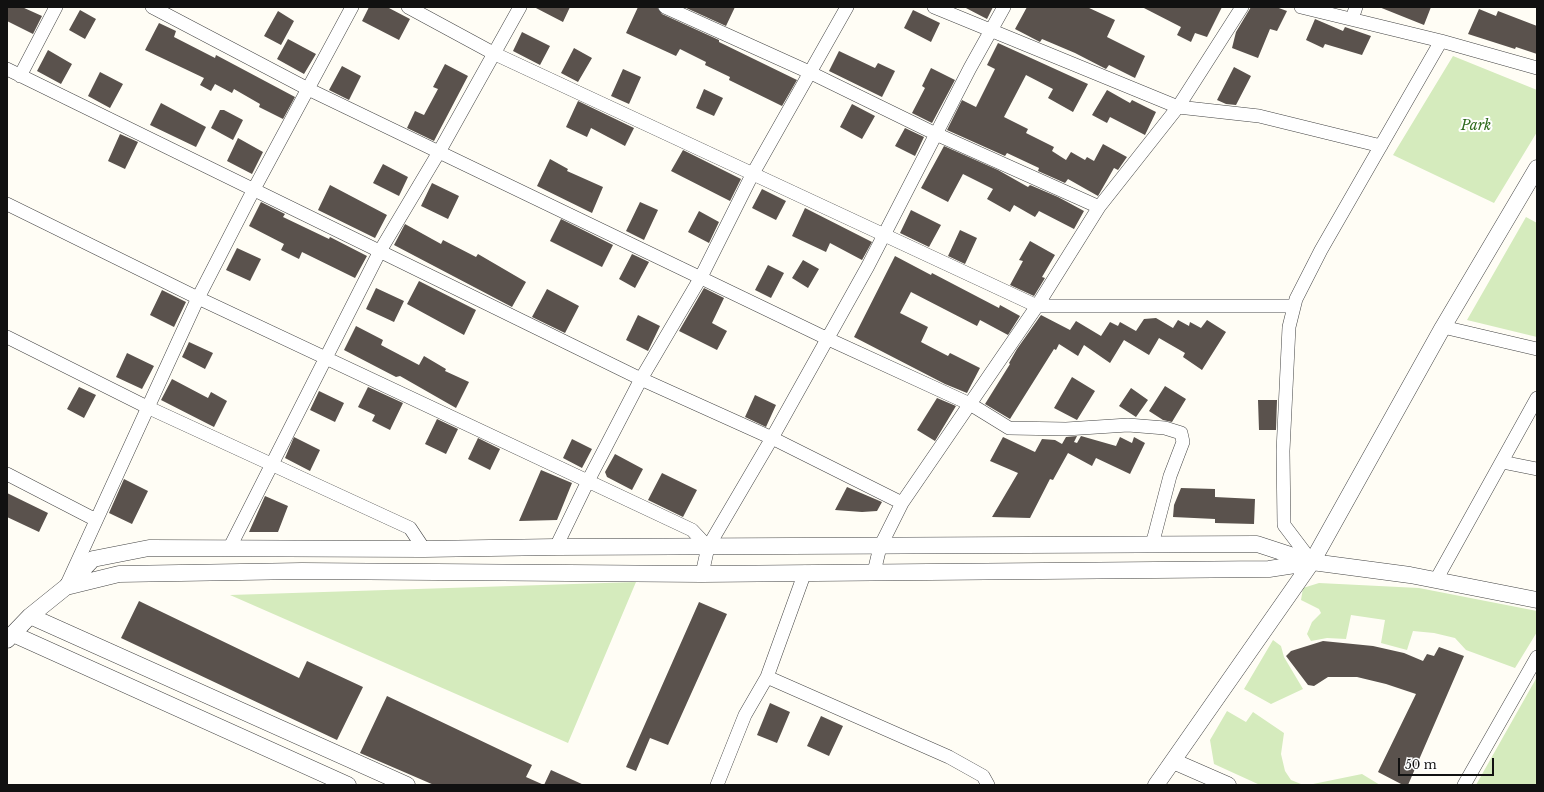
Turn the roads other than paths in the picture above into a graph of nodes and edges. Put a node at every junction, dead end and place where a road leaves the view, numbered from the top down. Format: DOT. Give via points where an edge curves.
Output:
graph roads {
  1 [pos="56,7"];
  2 [pos="152,7"];
  3 [pos="352,7"];
  4 [pos="408,7"];
  5 [pos="520,7"];
  6 [pos="665,7"];
  7 [pos="847,7"];
  8 [pos="934,7"];
  9 [pos="1004,7"];
  10 [pos="1242,7"];
  11 [pos="1301,7"];
  12 [pos="1356,7"];
  13 [pos="1352,19"];
  14 [pos="991,30"];
  15 [pos="1441,41"];
  16 [pos="493,53"];
  17 [pos="1537,68"];
  18 [pos="7,69"];
  19 [pos="809,72"];
  20 [pos="20,76"];
  21 [pos="308,88"];
  22 [pos="1178,107"];
  23 [pos="936,134"];
  24 [pos="1381,146"];
  25 [pos="439,152"];
  26 [pos="1537,168"];
  27 [pos="752,174"];
  28 [pos="254,189"];
  29 [pos="7,204"];
  30 [pos="1099,207"];
  31 [pos="884,235"];
  32 [pos="380,251"];
  33 [pos="701,276"];
  34 [pos="198,298"];
  35 [pos="1037,306"];
  36 [pos="1294,306"];
  37 [pos="1443,326"];
  38 [pos="7,337"];
  39 [pos="826,338"];
  40 [pos="1537,350"];
  41 [pos="326,358"];
  42 [pos="641,379"];
  43 [pos="1537,398"];
  44 [pos="970,404"];
  45 [pos="147,407"];
  46 [pos="772,438"];
  47 [pos="1502,462"];
  48 [pos="272,464"];
  49 [pos="1537,469"];
  50 [pos="7,474"];
  51 [pos="588,480"];
  52 [pos="902,503"];
  53 [pos="96,520"];
  54 [pos="1152,545"];
  55 [pos="230,547"];
  56 [pos="556,547"];
  57 [pos="708,547"];
  58 [pos="880,547"];
  59 [pos="424,549"];
  60 [pos="1312,562"];
  61 [pos="805,572"];
  62 [pos="874,572"];
  63 [pos="702,574"];
  64 [pos="1436,580"];
  65 [pos="66,587"];
  66 [pos="1537,600"];
  67 [pos="30,616"];
  68 [pos="9,635"];
  69 [pos="1537,657"];
  70 [pos="768,677"];
  71 [pos="1173,761"];
  72 [pos="1163,783"];
  73 [pos="348,785"];
  74 [pos="407,785"];
  75 [pos="717,785"];
  76 [pos="988,785"];
  77 [pos="1228,785"];
  78 [pos="1464,785"];
  1 -- 20 [label="street"];
  2 -- 21 [label="street"];
  3 -- 21 [label="street"];
  4 -- 16 [label="street"];
  5 -- 16 [label="street"];
  6 -- 19 [label="street"];
  7 -- 19 [label="street"];
  8 -- 14 [label="street"];
  9 -- 14 [label="street"];
  10 -- 22 [label="street"];
  11 -- 13 [label="street"];
  12 -- 13 [label="street"];
  13 -- 15 [label="street"];
  14 -- 22 [label="street"];
  14 -- 23 [label="street"];
  15 -- 17 [label="street"];
  15 -- 24 [label="street"];
  16 -- 25 [label="street"];
  16 -- 27 [label="street"];
  18 -- 20 [label="street"];
  19 -- 23 [label="street"];
  19 -- 27 [label="street"];
  20 -- 28 [label="street"];
  21 -- 25 [label="street"];
  21 -- 28 [label="street"];
  22 -- 24 [label="street" via="1259,116"];
  22 -- 30 [label="street"];
  23 -- 30 [label="street"];
  23 -- 31 [label="street"];
  24 -- 36 [label="street" via="1322,250"];
  25 -- 32 [label="street"];
  25 -- 33 [label="street"];
  26 -- 37 [label="street"];
  27 -- 31 [label="street"];
  27 -- 33 [label="street"];
  28 -- 32 [label="street"];
  28 -- 34 [label="street"];
  29 -- 34 [label="street"];
  30 -- 35 [label="street"];
  31 -- 35 [label="street"];
  31 -- 39 [label="street"];
  32 -- 41 [label="street"];
  32 -- 42 [label="street"];
  33 -- 39 [label="street"];
  33 -- 42 [label="street"];
  34 -- 41 [label="street"];
  34 -- 45 [label="street"];
  35 -- 36 [label="street"];
  35 -- 44 [label="street"];
  36 -- 60 [label="street" via="1288,327 1283,451 1284,525"];
  37 -- 40 [label="street"];
  37 -- 60 [label="street"];
  38 -- 45 [label="street"];
  39 -- 44 [label="street"];
  39 -- 46 [label="street"];
  41 -- 48 [label="street"];
  41 -- 51 [label="street"];
  42 -- 46 [label="street"];
  42 -- 51 [label="street"];
  43 -- 47 [label="street"];
  44 -- 52 [label="street"];
  44 -- 54 [label="street" via="1009,428 1066,429 1128,425 1165,428 1181,433 1183,442 1170,476"];
  45 -- 48 [label="street"];
  45 -- 53 [label="street"];
  46 -- 52 [label="street"];
  46 -- 57 [label="street"];
  47 -- 49 [label="street"];
  47 -- 64 [label="street"];
  48 -- 55 [label="street"];
  48 -- 59 [label="street" via="410,528"];
  50 -- 53 [label="street"];
  51 -- 56 [label="street"];
  51 -- 57 [label="street" via="692,530"];
  52 -- 58 [label="street"];
  53 -- 65 [label="street"];
  54 -- 58 [label="street"];
  54 -- 60 [label="street" via="1257,544"];
  55 -- 59 [label="street"];
  55 -- 65 [label="street" via="149,548 93,559"];
  56 -- 57 [label="street"];
  56 -- 59 [label="street"];
  57 -- 58 [label="street"];
  57 -- 63 [label="street"];
  58 -- 62 [label="street"];
  60 -- 62 [label="street" via="1269,569"];
  60 -- 64 [label="street"];
  60 -- 71 [label="street"];
  61 -- 62 [label="street"];
  61 -- 63 [label="street"];
  61 -- 70 [label="street"];
  63 -- 65 [label="street" via="302,571 119,574"];
  64 -- 66 [label="street"];
  65 -- 67 [label="street"];
  67 -- 68 [label="street"];
  67 -- 74 [label="street"];
  68 -- 73 [label="street"];
  69 -- 78 [label="street"];
  70 -- 75 [label="street" via="745,715"];
  70 -- 76 [label="street" via="949,757 983,776"];
  71 -- 72 [label="street"];
  71 -- 77 [label="street"];
}
